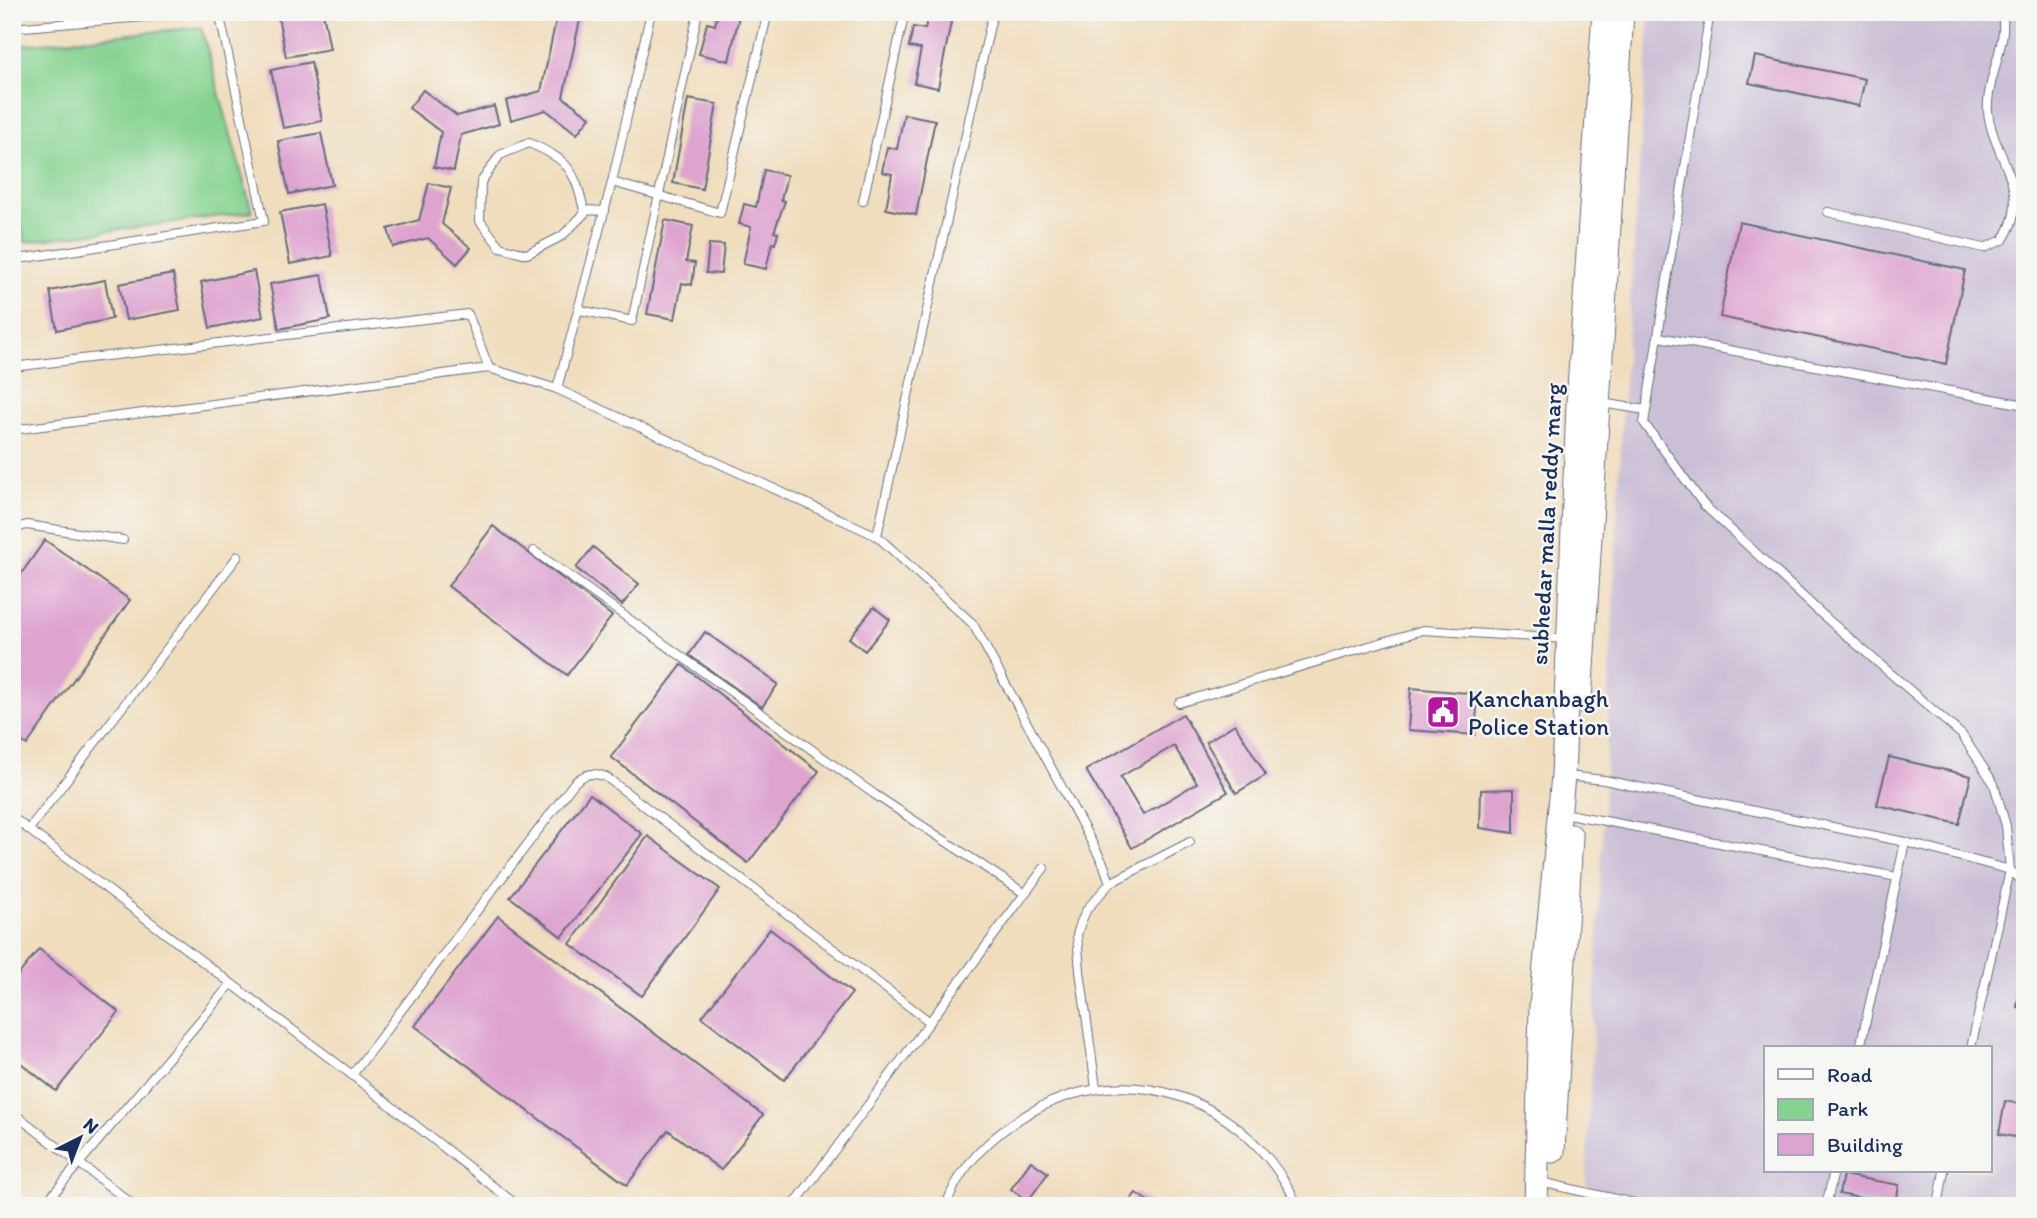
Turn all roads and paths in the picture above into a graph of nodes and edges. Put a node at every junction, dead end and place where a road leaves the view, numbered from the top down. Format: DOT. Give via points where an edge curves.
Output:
graph roads {
  1 [pos="203,12"];
  2 [pos="219,12"];
  3 [pos="651,12"];
  4 [pos="698,12"];
  5 [pos="768,12"];
  6 [pos="905,12"];
  7 [pos="993,12"];
  8 [pos="1604,12"];
  9 [pos="1622,12"];
  10 [pos="1710,12"];
  11 [pos="2001,12"];
  12 [pos="12,28"];
  13 [pos="612,182"];
  14 [pos="657,195"];
  15 [pos="863,201"];
  16 [pos="587,211"];
  17 [pos="605,211"];
  18 [pos="1828,212"];
  19 [pos="12,260"];
  20 [pos="580,310"];
  21 [pos="1659,337"];
  22 [pos="12,367"];
  23 [pos="489,368"];
  24 [pos="557,389"];
  25 [pos="1596,402"];
  26 [pos="2025,405"];
  27 [pos="1646,410"];
  28 [pos="12,430"];
  29 [pos="12,528"];
  30 [pos="877,536"];
  31 [pos="123,540"];
  32 [pos="534,551"];
  33 [pos="237,556"];
  34 [pos="1566,639"];
  35 [pos="1179,703"];
  36 [pos="1569,776"];
  37 [pos="1566,813"];
  38 [pos="12,817"];
  39 [pos="29,829"];
  40 [pos="1190,842"];
  41 [pos="1905,842"];
  42 [pos="1044,868"];
  43 [pos="2010,870"];
  44 [pos="1897,877"];
  45 [pos="1110,883"];
  46 [pos="2025,883"];
  47 [pos="1024,893"];
  48 [pos="231,984"];
  49 [pos="930,1022"];
  50 [pos="1860,1046"];
  51 [pos="1970,1046"];
  52 [pos="352,1075"];
  53 [pos="1096,1088"];
  54 [pos="12,1112"];
  55 [pos="79,1160"];
  56 [pos="1834,1172"];
  57 [pos="1944,1172"];
  58 [pos="1547,1191"];
  59 [pos="43,1206"];
  60 [pos="135,1206"];
  61 [pos="519,1206"];
  62 [pos="793,1206"];
  63 [pos="946,1206"];
  64 [pos="1298,1206"];
  65 [pos="1536,1206"];
  66 [pos="1647,1206"];
  67 [pos="1826,1206"];
  68 [pos="1938,1206"];
  1 -- 12 [label="lane"];
  2 -- 19 [label="lane" via="264,221"];
  3 -- 13 [label="lane"];
  4 -- 14 [label="lane"];
  5 -- 14 [label="lane" via="720,213"];
  6 -- 15 [label="lane"];
  7 -- 30 [label="lane"];
  8 -- 34 [label="main road, subhedar malla reddy marg"];
  9 -- 25 [label="main road, subhedar malla reddy marg"];
  10 -- 21 [label="lane" via="1670,242"];
  11 -- 18 [label="lane" via="2003,27 1987,101 2016,200 2003,240 1984,247"];
  13 -- 14 [label="lane"];
  13 -- 17 [label="lane"];
  14 -- 20 [label="lane" via="632,321"];
  16 -- 16 [label="lane" via="578,181 560,156 529,142 500,155 481,182 480,221 500,247 527,254 562,236"];
  16 -- 17 [label="lane"];
  17 -- 20 [label="lane"];
  20 -- 24 [label="lane"];
  21 -- 26 [label="lane"];
  21 -- 27 [label="lane"];
  22 -- 23 [label="lane" via="468,314"];
  23 -- 24 [label="lane"];
  23 -- 28 [label="lane"];
  24 -- 30 [label="lane"];
  25 -- 27 [label="lane"];
  25 -- 36 [label="main road, subhedar malla reddy marg"];
  27 -- 43 [label="lane" via="1644,424 1704,505 1962,735 1994,784 2006,826"];
  29 -- 31 [label="lane" via="27,525"];
  30 -- 45 [label="lane" via="973,624"];
  32 -- 47 [label="lane" via="874,794"];
  33 -- 39 [label="lane"];
  34 -- 35 [label="lane" via="1423,630"];
  34 -- 36 [label="main road, subhedar malla reddy marg"];
  36 -- 37 [label="main road, subhedar malla reddy marg"];
  36 -- 41 [label="lane"];
  37 -- 44 [label="lane"];
  37 -- 58 [label="main road, subhedar malla reddy marg"];
  38 -- 39 [label="lane"];
  39 -- 48 [label="lane"];
  40 -- 45 [label="lane"];
  41 -- 43 [label="lane"];
  41 -- 44 [label="lane"];
  42 -- 47 [label="lane"];
  43 -- 46 [label="lane"];
  43 -- 51 [label="lane"];
  44 -- 50 [label="lane"];
  45 -- 53 [label="lane" via="1087,909 1077,935"];
  47 -- 49 [label="lane"];
  48 -- 52 [label="lane"];
  48 -- 55 [label="lane"];
  49 -- 52 [label="lane" via="595,773 574,783"];
  49 -- 62 [label="lane"];
  52 -- 61 [label="lane"];
  53 -- 63 [label="lane" via="1037,1106 987,1141 951,1191"];
  53 -- 64 [label="lane" via="1162,1092 1223,1116 1258,1143 1285,1178"];
  54 -- 55 [label="lane"];
  55 -- 59 [label="lane"];
  55 -- 60 [label="lane"];
  56 -- 67 [label="lane"];
  57 -- 68 [label="lane"];
  58 -- 65 [label="main road, subhedar malla reddy marg"];
  58 -- 66 [label="lane"];
}
